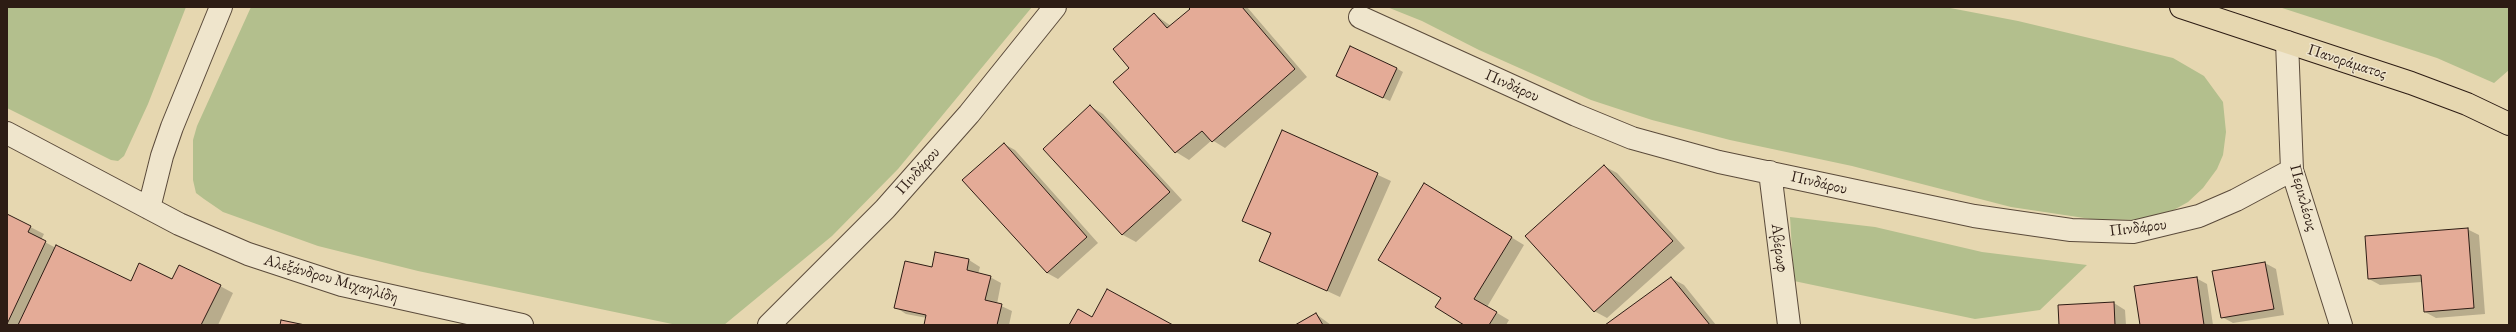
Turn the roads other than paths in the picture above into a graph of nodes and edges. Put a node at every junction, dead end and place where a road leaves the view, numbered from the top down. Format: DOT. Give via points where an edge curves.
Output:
graph roads {
  1 [pos="221,7"];
  2 [pos="1055,7"];
  3 [pos="2181,7"];
  4 [pos="1360,17"];
  5 [pos="2287,42"];
  6 [pos="2509,124"];
  7 [pos="7,132"];
  8 [pos="2292,170"];
  9 [pos="1770,172"];
  10 [pos="149,208"];
  11 [pos="522,325"];
  12 [pos="769,325"];
  13 [pos="1788,325"];
  14 [pos="2341,325"];
  1 -- 10 [label="street" via="172,127"];
  2 -- 12 [label="street, Πινδάρου" via="969,114 885,208"];
  3 -- 5 [label="main road, Πανοράματος"];
  4 -- 9 [label="street, Πινδάρου" via="1568,112 1632,138 1719,162"];
  5 -- 6 [label="main road, Πανοράματος" via="2411,83 2467,104"];
  5 -- 8 [label="street, Περικλέους"];
  7 -- 10 [label="street, Aλεξάνδρου Mιχαηλίδη"];
  8 -- 9 [label="street, Πινδάρου" via="2236,200 2199,216 2155,228 2107,232 2071,230 1974,216"];
  8 -- 14 [label="street, Περικλέους"];
  9 -- 13 [label="street, Αβέρωφ"];
  10 -- 11 [label="street, Aλεξάνδρου Mιχαηλίδη" via="213,240 300,272 403,300"];
}
